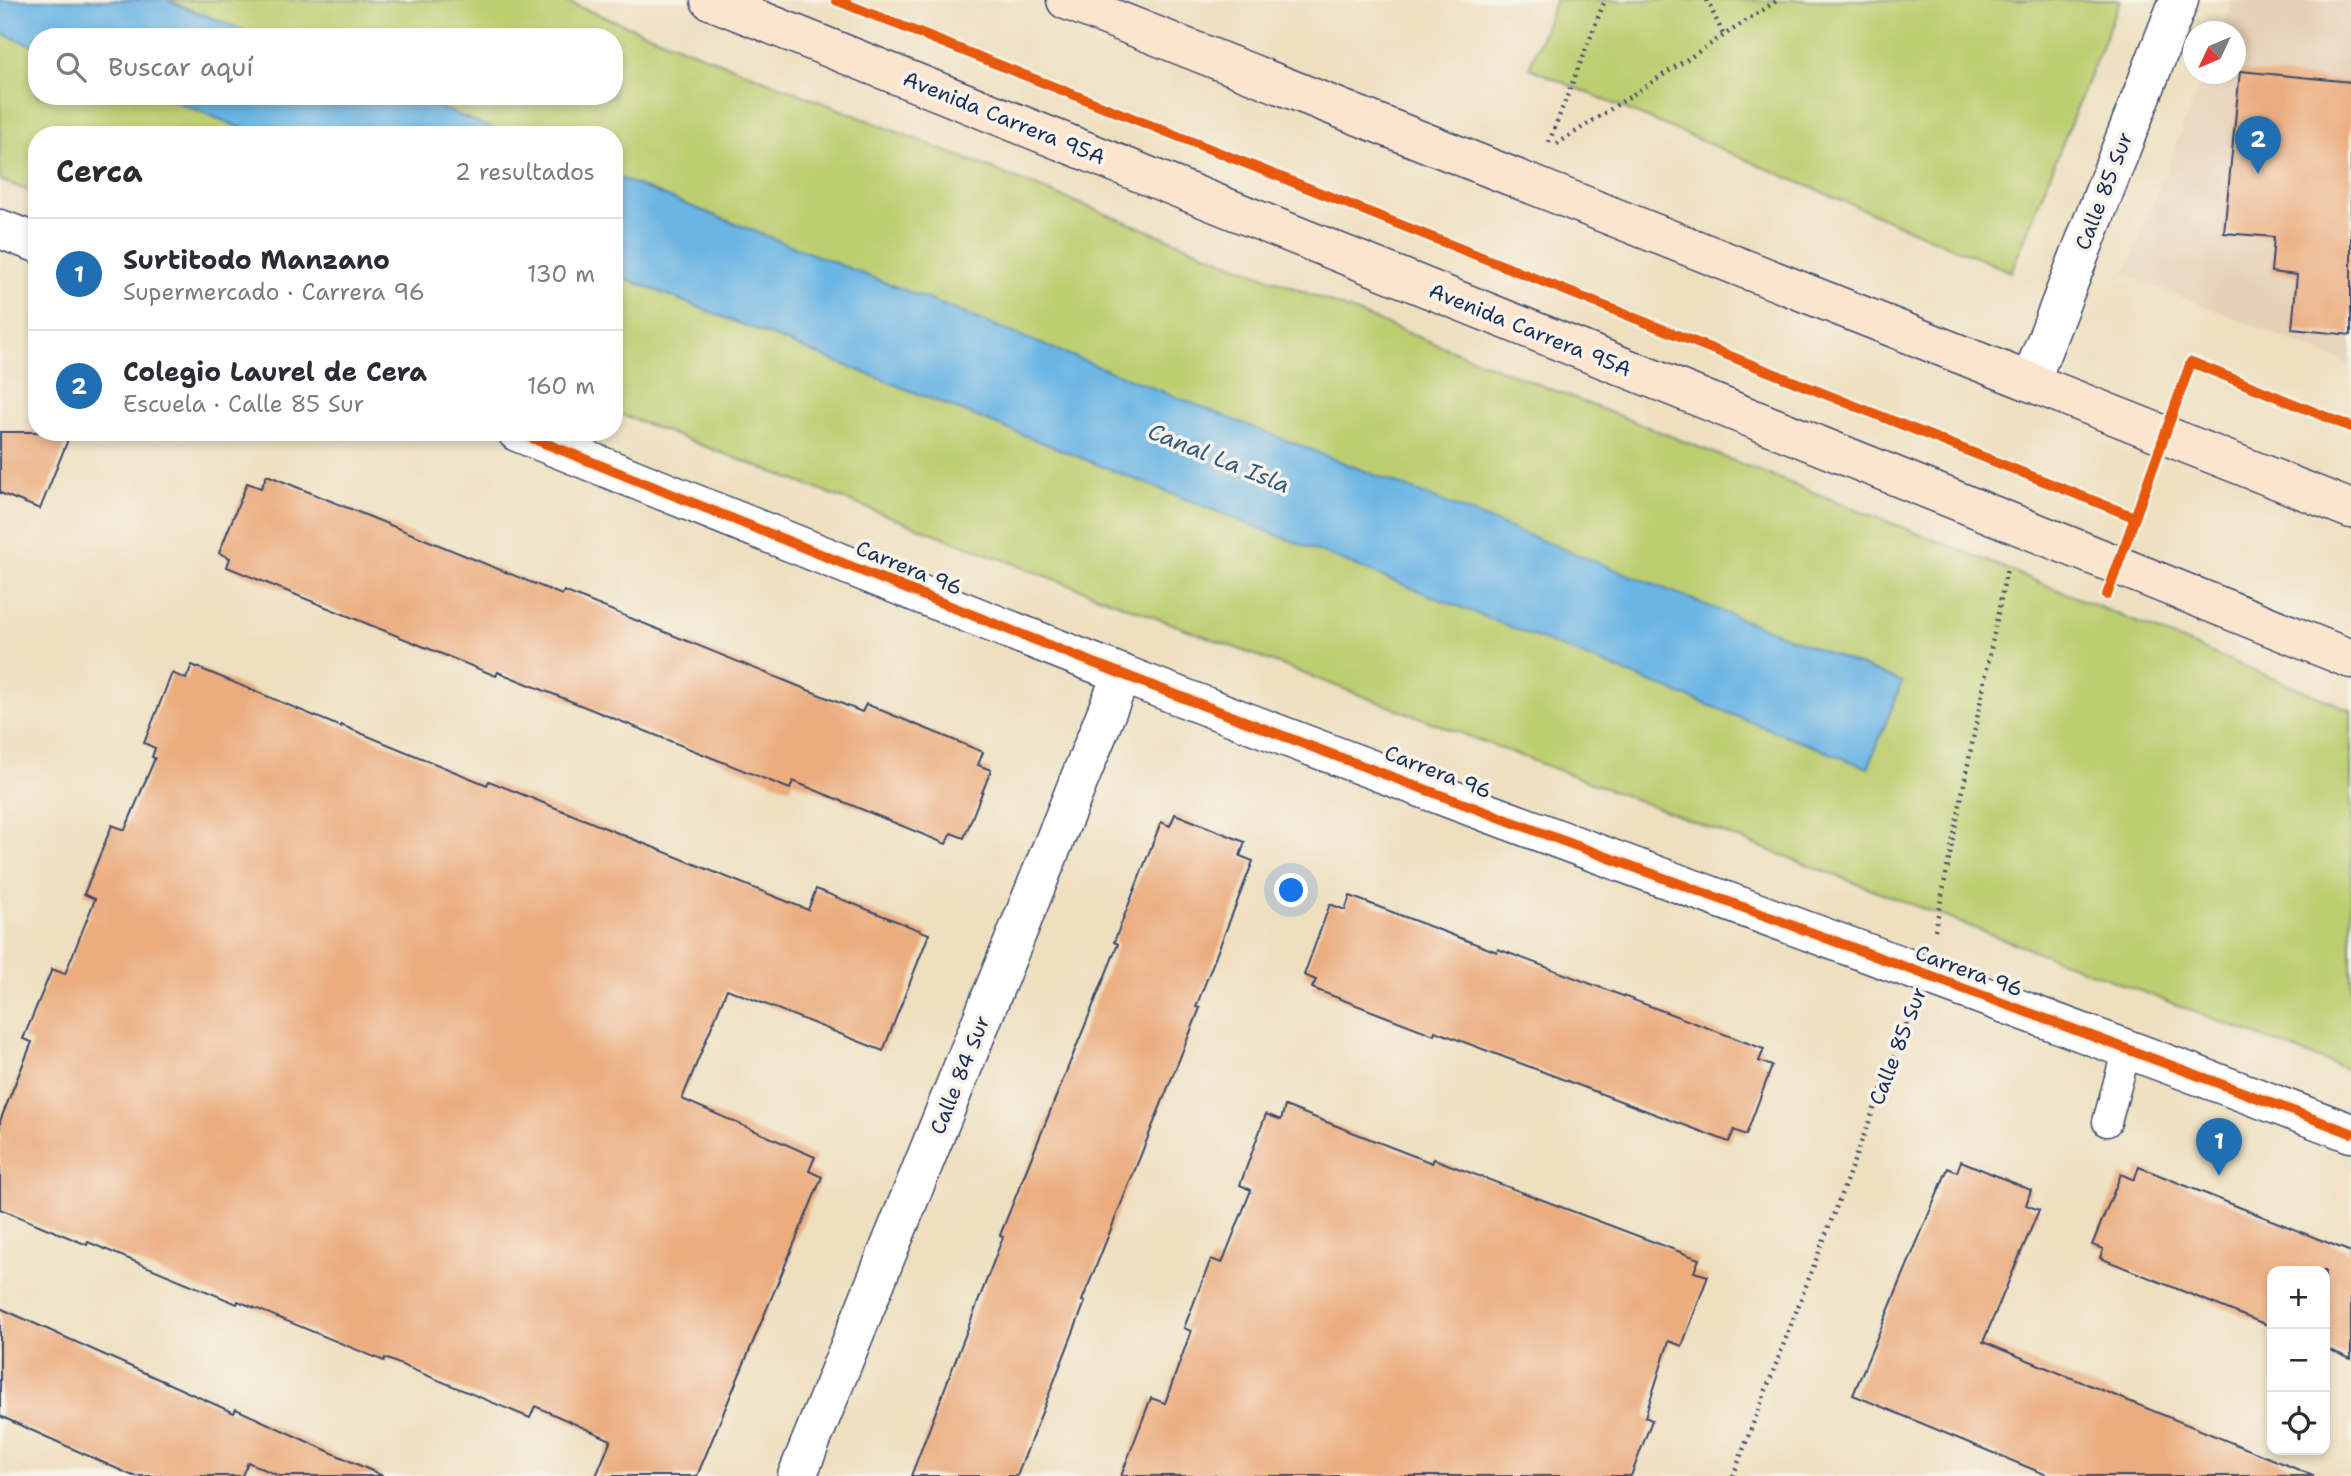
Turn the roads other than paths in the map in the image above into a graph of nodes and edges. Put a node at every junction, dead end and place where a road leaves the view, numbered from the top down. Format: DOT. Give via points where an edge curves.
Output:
graph roads {
  1 [pos="710,0"];
  2 [pos="1066,0"];
  3 [pos="2179,0"];
  4 [pos="0,229"];
  5 [pos="28,240"];
  6 [pos="2030,382"];
  7 [pos="540,441"];
  8 [pos="2351,509"];
  9 [pos="2351,659"];
  10 [pos="1122,674"];
  11 [pos="2127,1049"];
  12 [pos="2107,1122"];
  13 [pos="2351,1133"];
  14 [pos="797,1476"];
  1 -- 9 [label="main road, Avenida Carrera 95A"];
  2 -- 6 [label="main road"];
  3 -- 6 [label="street, Calle 85 Sur"];
  4 -- 5 [label="street"];
  6 -- 8 [label="main road"];
  7 -- 10 [label="street, Carrera 96"];
  10 -- 11 [label="street, Carrera 96"];
  10 -- 14 [label="street, Calle 84 Sur"];
  11 -- 12 [label="lane"];
  11 -- 13 [label="street, Carrera 96"];
}
